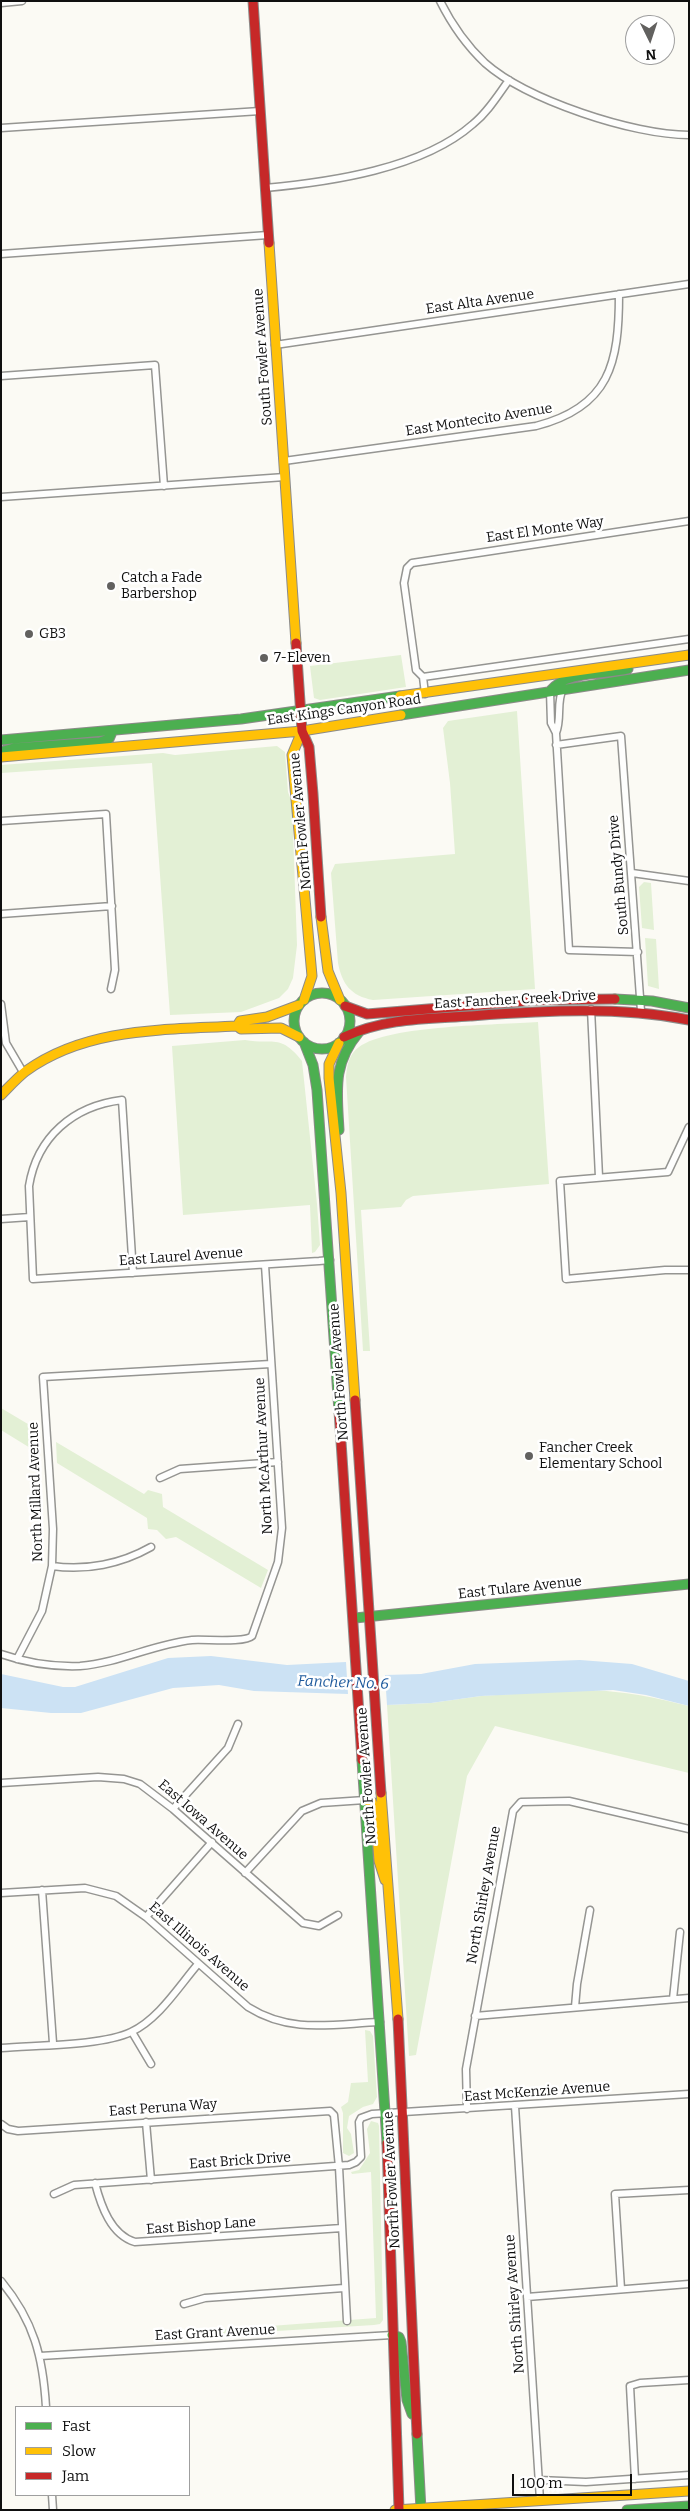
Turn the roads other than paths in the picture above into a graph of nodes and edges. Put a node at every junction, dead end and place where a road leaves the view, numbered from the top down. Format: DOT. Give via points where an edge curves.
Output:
graph roads {
  1 [pos="22,1"];
  2 [pos="252,1"];
  3 [pos="440,1"];
  4 [pos="1,3"];
  5 [pos="509,80"];
  6 [pos="260,111"];
  7 [pos="1,128"];
  8 [pos="689,134"];
  9 [pos="265,188"];
  10 [pos="268,235"];
  11 [pos="1,254"];
  12 [pos="689,284"];
  13 [pos="619,294"];
  14 [pos="275,345"];
  15 [pos="1,376"];
  16 [pos="284,461"];
  17 [pos="285,477"];
  18 [pos="164,486"];
  19 [pos="1,497"];
  20 [pos="689,521"];
  21 [pos="689,639"];
  22 [pos="689,655"];
  23 [pos="644,661"];
  24 [pos="689,670"];
  25 [pos="423,677"];
  26 [pos="563,689"];
  27 [pos="550,691"];
  28 [pos="425,694"];
  29 [pos="300,711"];
  30 [pos="302,731"];
  31 [pos="112,732"];
  32 [pos="556,733"];
  33 [pos="1,740"];
  34 [pos="556,745"];
  35 [pos="1,752"];
  36 [pos="1,757"];
  37 [pos="1,821"];
  38 [pos="632,873"];
  39 [pos="689,881"];
  40 [pos="112,906"];
  41 [pos="1,914"];
  42 [pos="638,952"];
  43 [pos="111,989"];
  44 [pos="641,1000"];
  45 [pos="301,1002"];
  46 [pos="343,1003"];
  47 [pos="1,1004"];
  48 [pos="689,1008"];
  49 [pos="591,1009"];
  50 [pos="640,1011"];
  51 [pos="689,1020"];
  52 [pos="237,1026"];
  53 [pos="364,1028"];
  54 [pos="302,1040"];
  55 [pos="342,1040"];
  56 [pos="24,1072"];
  57 [pos="1,1095"];
  58 [pos="689,1127"];
  59 [pos="600,1177"];
  60 [pos="341,1192"];
  61 [pos="30,1217"];
  62 [pos="1,1219"];
  63 [pos="330,1260"];
  64 [pos="266,1264"];
  65 [pos="689,1270"];
  66 [pos="133,1273"];
  67 [pos="271,1364"];
  68 [pos="278,1462"];
  69 [pos="160,1478"];
  70 [pos="151,1547"];
  71 [pos="52,1566"];
  72 [pos="689,1584"];
  73 [pos="370,1616"];
  74 [pos="355,1618"];
  75 [pos="1,1654"];
  76 [pos="17,1659"];
  77 [pos="238,1724"];
  78 [pos="1,1783"];
  79 [pos="366,1800"];
  80 [pos="173,1809"];
  81 [pos="689,1829"];
  82 [pos="212,1842"];
  83 [pos="245,1873"];
  84 [pos="389,1889"];
  85 [pos="42,1890"];
  86 [pos="1,1893"];
  87 [pos="590,1910"];
  88 [pos="338,1915"];
  89 [pos="146,1917"];
  90 [pos="680,1932"];
  91 [pos="198,1964"];
  92 [pos="689,1998"];
  93 [pos="673,1999"];
  94 [pos="576,2006"];
  95 [pos="475,2016"];
  96 [pos="380,2022"];
  97 [pos="132,2032"];
  98 [pos="53,2044"];
  99 [pos="1,2048"];
  100 [pos="151,2064"];
  101 [pos="689,2094"];
  102 [pos="514,2106"];
  103 [pos="467,2109"];
  104 [pos="402,2112"];
  105 [pos="386,2114"];
  106 [pos="146,2122"];
  107 [pos="1,2124"];
  108 [pos="339,2167"];
  109 [pos="151,2180"];
  110 [pos="95,2183"];
  111 [pos="689,2190"];
  112 [pos="54,2194"];
  113 [pos="342,2228"];
  114 [pos="1,2281"];
  115 [pos="689,2284"];
  116 [pos="344,2288"];
  117 [pos="621,2289"];
  118 [pos="527,2297"];
  119 [pos="184,2304"];
  120 [pos="347,2322"];
  121 [pos="392,2336"];
  122 [pos="40,2356"];
  123 [pos="689,2380"];
  124 [pos="46,2406"];
  125 [pos="415,2421"];
  126 [pos="689,2475"];
  127 [pos="634,2479"];
  128 [pos="539,2480"];
  129 [pos="689,2491"];
  130 [pos="52,2496"];
  131 [pos="540,2500"];
  132 [pos="689,2506"];
  133 [pos="421,2509"];
  134 [pos="53,2510"];
  135 [pos="395,2510"];
  136 [pos="399,2510"];
  137 [pos="627,2510"];
  1 -- 4 [label="street"];
  2 -- 6 [label="main road, South Fowler Avenue"];
  3 -- 5 [label="street" via="469,45 484,62"];
  5 -- 8 [label="street" via="603,120 658,133"];
  5 -- 9 [label="street" via="471,126 427,152 393,165 341,178"];
  6 -- 7 [label="street"];
  6 -- 9 [label="main road, South Fowler Avenue"];
  9 -- 10 [label="main road, South Fowler Avenue"];
  10 -- 11 [label="street"];
  10 -- 14 [label="main road, South Fowler Avenue"];
  12 -- 13 [label="street, East Alta Avenue"];
  13 -- 14 [label="street, East Alta Avenue"];
  13 -- 16 [label="street, East Montecito Avenue" via="619,330 613,362 605,380 595,396 561,420"];
  14 -- 16 [label="main road, South Fowler Avenue"];
  15 -- 18 [label="street" via="155,365"];
  16 -- 17 [label="main road, South Fowler Avenue"];
  17 -- 18 [label="street"];
  17 -- 29 [label="main road, South Fowler Avenue"];
  18 -- 19 [label="street"];
  20 -- 25 [label="street, East El Monte Way" via="420,561 406,568 404,583 416,670"];
  21 -- 25 [label="street, East Kings Canyon Road"];
  22 -- 23 [label="main road, East Kings Canyon Road"];
  23 -- 27 [label="main road" via="623,670 566,680 555,684"];
  23 -- 28 [label="main road, East Kings Canyon Road"];
  24 -- 26 [label="main road, East Kings Canyon Road"];
  25 -- 28 [label="street"];
  26 -- 27 [label="main road, East Kings Canyon Road"];
  26 -- 32 [label="street"];
  27 -- 30 [label="main road, East Kings Canyon Road"];
  27 -- 32 [label="street" via="551,722"];
  28 -- 29 [label="main road, East Kings Canyon Road"];
  29 -- 30 [label="main road, South Fowler Avenue"];
  29 -- 31 [label="main road, East Kings Canyon Road"];
  30 -- 36 [label="main road, East Kings Canyon Road"];
  30 -- 45 [label="main road, North Fowler Avenue" via="292,755 312,976"];
  30 -- 46 [label="main road, North Fowler Avenue" via="309,747 325,962 331,984"];
  31 -- 33 [label="main road, East Kings Canyon Road"];
  31 -- 35 [label="main road" via="109,739 100,742 14,748"];
  32 -- 34 [label="street"];
  34 -- 38 [label="street, South Bundy Drive" via="620,736"];
  34 -- 42 [label="street" via="569,950"];
  37 -- 40 [label="street" via="106,814"];
  38 -- 39 [label="street"];
  38 -- 42 [label="street, South Bundy Drive"];
  40 -- 41 [label="street"];
  40 -- 43 [label="street" via="115,970"];
  42 -- 44 [label="street, South Bundy Drive"];
  44 -- 46 [label="main road, East Fancher Creek Drive" via="570,999 367,1014"];
  44 -- 48 [label="main road, East Fancher Creek Drive"];
  44 -- 50 [label="street, South Bundy Drive"];
  45 -- 46 [label="main road" via="318,993 334,996"];
  45 -- 52 [label="main road" via="267,1017 240,1021"];
  45 -- 54 [label="main road" via="294,1023"];
  46 -- 55 [label="main road" via="350,1022"];
  47 -- 56 [label="street" via="6,1043"];
  49 -- 50 [label="main road, East Fancher Creek Drive"];
  49 -- 53 [label="main road, East Fancher Creek Drive" via="426,1018"];
  49 -- 59 [label="street"];
  50 -- 51 [label="main road, East Fancher Creek Drive"];
  52 -- 54 [label="main road" via="241,1029 281,1028"];
  52 -- 56 [label="main road" via="100,1036 60,1050"];
  53 -- 55 [label="main road, East Fancher Creek Drive"];
  53 -- 60 [label="main road" via="347,1046 338,1071"];
  54 -- 55 [label="main road" via="311,1046 325,1048"];
  54 -- 63 [label="main road, North Fowler Avenue" via="313,1060 315,1073"];
  55 -- 60 [label="main road, North Fowler Avenue" via="331,1057 329,1078"];
  56 -- 57 [label="main road"];
  58 -- 59 [label="street" via="668,1172"];
  59 -- 65 [label="street" via="560,1181 566,1279"];
  60 -- 73 [label="main road, North Fowler Avenue"];
  61 -- 62 [label="street"];
  61 -- 66 [label="street, East Laurel Avenue" via="33,1279"];
  61 -- 66 [label="street" via="32,1172 48,1139 76,1114 103,1103 122,1100"];
  63 -- 64 [label="street, East Laurel Avenue"];
  63 -- 74 [label="main road, North Fowler Avenue"];
  64 -- 66 [label="street, East Laurel Avenue"];
  64 -- 67 [label="street, North McArthur Avenue"];
  67 -- 68 [label="street, North McArthur Avenue"];
  67 -- 71 [label="street, North Millard Avenue" via="43,1378 53,1529"];
  68 -- 69 [label="street" via="180,1469"];
  68 -- 76 [label="street, North McArthur Avenue" via="281,1545 274,1576 249,1639 212,1638 173,1643 81,1666 37,1664"];
  70 -- 71 [label="street" via="129,1558 103,1564"];
  71 -- 76 [label="street, North Millard Avenue" via="42,1611"];
  72 -- 73 [label="main road, East Tulare Avenue"];
  73 -- 74 [label="main road, East Tulare Avenue"];
  73 -- 84 [label="main road, North Fowler Avenue"];
  74 -- 79 [label="main road, North Fowler Avenue"];
  75 -- 76 [label="street"];
  77 -- 80 [label="street" via="228,1748"];
  78 -- 80 [label="street, East Iowa Avenue" via="98,1777 124,1779 154,1792"];
  79 -- 83 [label="street" via="321,1803 302,1811"];
  79 -- 84 [label="main road" via="375,1808 379,1861"];
  79 -- 96 [label="main road, North Fowler Avenue"];
  80 -- 82 [label="street, East Iowa Avenue"];
  81 -- 95 [label="street, North Shirley Avenue" via="561,1800 520,1802 513,1811"];
  82 -- 83 [label="street, East Iowa Avenue"];
  82 -- 89 [label="street"];
  83 -- 88 [label="street, East Iowa Avenue" via="303,1923 319,1926"];
  84 -- 104 [label="main road, North Fowler Avenue"];
  85 -- 86 [label="street, East Illinois Avenue"];
  85 -- 89 [label="street, East Illinois Avenue" via="85,1888 100,1891 130,1904"];
  85 -- 98 [label="street"];
  87 -- 94 [label="street"];
  89 -- 91 [label="street, East Illinois Avenue"];
  90 -- 93 [label="street"];
  91 -- 96 [label="street, East Illinois Avenue" via="248,2007 275,2021 307,2026"];
  91 -- 97 [label="street" via="156,2012"];
  92 -- 93 [label="street"];
  93 -- 94 [label="street"];
  94 -- 95 [label="street"];
  95 -- 103 [label="street, North Shirley Avenue" via="466,2069"];
  96 -- 105 [label="main road, North Fowler Avenue"];
  97 -- 98 [label="street" via="95,2041"];
  97 -- 100 [label="street"];
  98 -- 99 [label="street"];
  101 -- 102 [label="street, East McKenzie Avenue"];
  102 -- 103 [label="street, East McKenzie Avenue"];
  102 -- 118 [label="street, North Shirley Avenue"];
  103 -- 104 [label="street, East McKenzie Avenue"];
  104 -- 105 [label="street, East McKenzie Avenue"];
  104 -- 125 [label="main road, North Fowler Avenue"];
  105 -- 108 [label="street, East Brick Drive" via="361,2118 358,2128 360,2157 356,2162"];
  105 -- 121 [label="main road, North Fowler Avenue"];
  106 -- 107 [label="street, East Peruna Way" via="18,2131"];
  106 -- 108 [label="street, East Peruna Way" via="330,2111 334,2115"];
  106 -- 109 [label="street"];
  108 -- 109 [label="street, East Brick Drive"];
  108 -- 113 [label="street"];
  109 -- 110 [label="street, East Brick Drive"];
  110 -- 112 [label="street, East Brick Drive" via="74,2185"];
  110 -- 113 [label="street, East Bishop Lane" via="111,2223 128,2240 135,2242"];
  111 -- 117 [label="street" via="615,2194"];
  113 -- 116 [label="street"];
  114 -- 122 [label="street" via="19,2303"];
  115 -- 117 [label="street"];
  116 -- 119 [label="street" via="205,2298"];
  116 -- 120 [label="street"];
  117 -- 118 [label="street"];
  118 -- 128 [label="street, North Shirley Avenue"];
  121 -- 122 [label="street, East Grant Avenue"];
  121 -- 125 [label="main road" via="399,2337 401,2342 407,2400"];
  121 -- 136 [label="main road, North Fowler Avenue"];
  122 -- 124 [label="street"];
  123 -- 127 [label="street" via="630,2386"];
  125 -- 133 [label="main road, North Fowler Avenue"];
  126 -- 127 [label="street"];
  127 -- 128 [label="street"];
  128 -- 131 [label="street, North Shirley Avenue"];
  129 -- 131 [label="main road"];
  130 -- 134 [label="street"];
  131 -- 133 [label="main road"];
  132 -- 137 [label="main road"];
  133 -- 136 [label="main road"];
  135 -- 136 [label="main road"];
}
